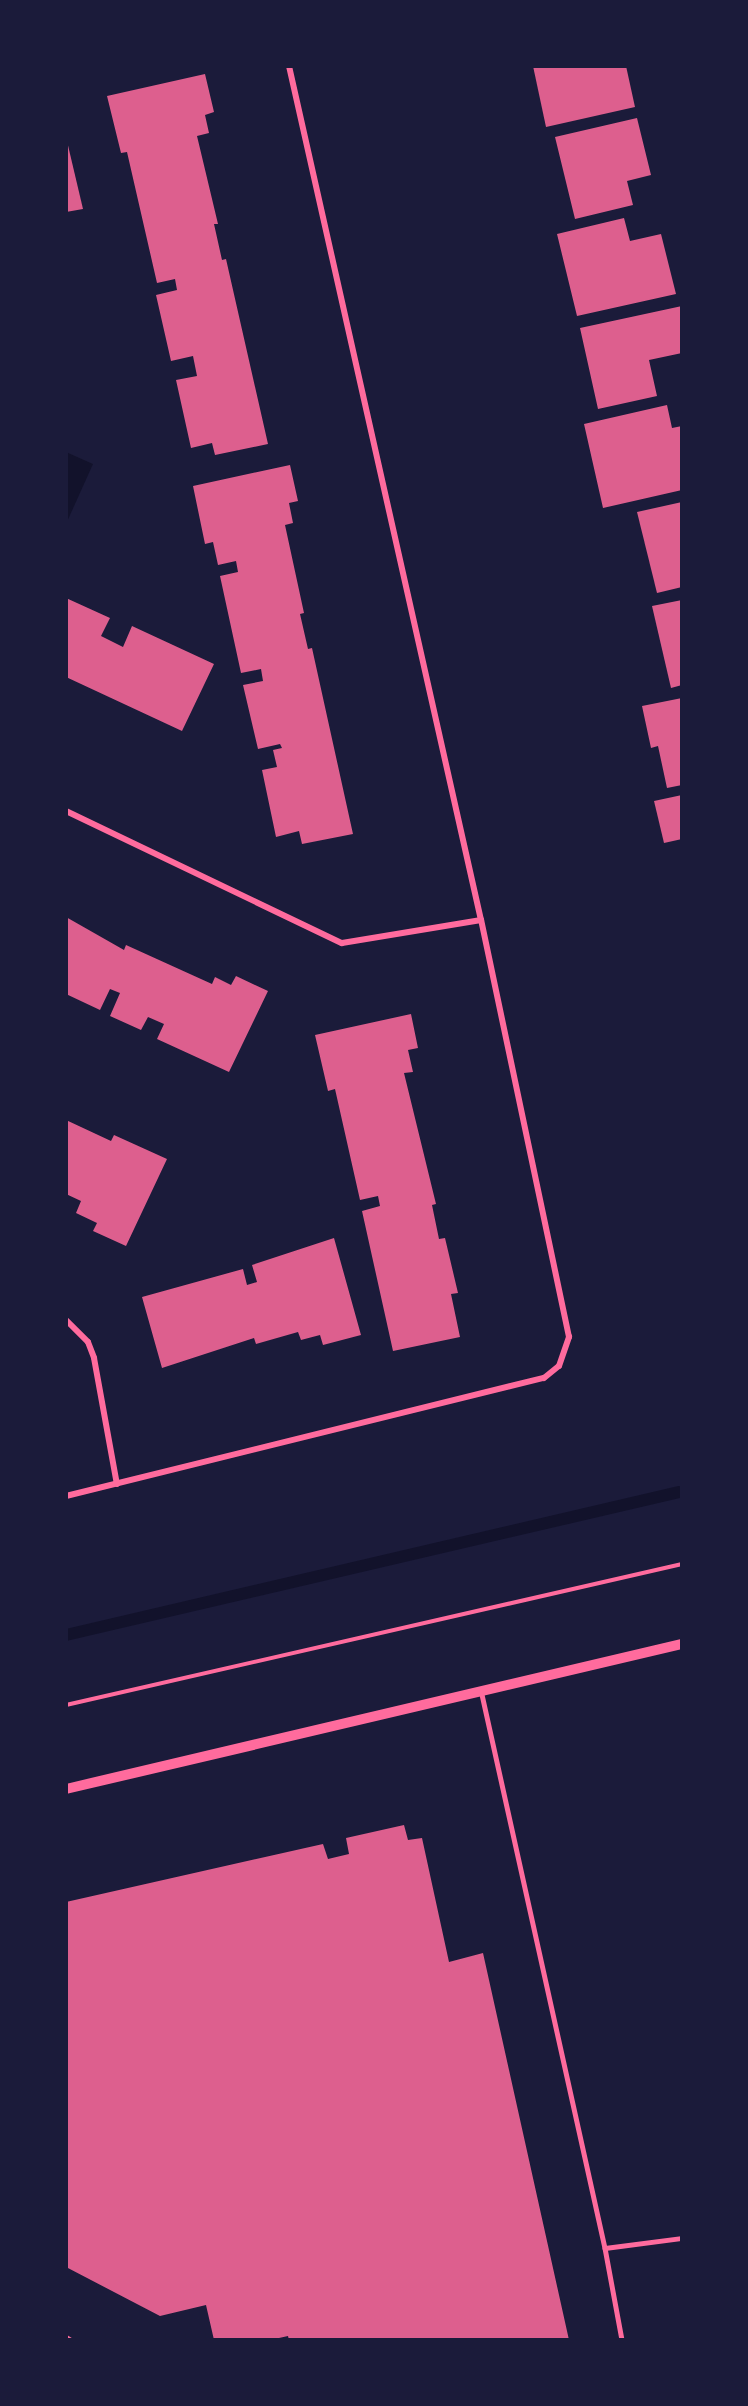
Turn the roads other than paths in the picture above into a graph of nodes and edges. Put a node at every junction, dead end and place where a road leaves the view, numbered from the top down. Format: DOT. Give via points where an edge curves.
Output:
graph roads {
  1 [pos="289,66"];
  2 [pos="66,811"];
  3 [pos="480,920"];
  4 [pos="66,1320"];
  5 [pos="117,1484"];
  6 [pos="66,1496"];
  7 [pos="682,1644"];
  8 [pos="480,1689"];
  9 [pos="66,1788"];
  10 [pos="682,2238"];
  11 [pos="605,2248"];
  12 [pos="66,2337"];
  13 [pos="71,2340"];
  14 [pos="622,2340"];
  1 -- 3 [label="street"];
  2 -- 3 [label="street" via="342,943"];
  3 -- 5 [label="street" via="569,1337 559,1366 544,1378"];
  4 -- 5 [label="street" via="88,1342 94,1358"];
  5 -- 6 [label="street"];
  7 -- 8 [label="street"];
  8 -- 9 [label="street"];
  8 -- 11 [label="lane"];
  10 -- 11 [label="lane"];
  11 -- 14 [label="lane"];
  12 -- 13 [label="lane"];
}
